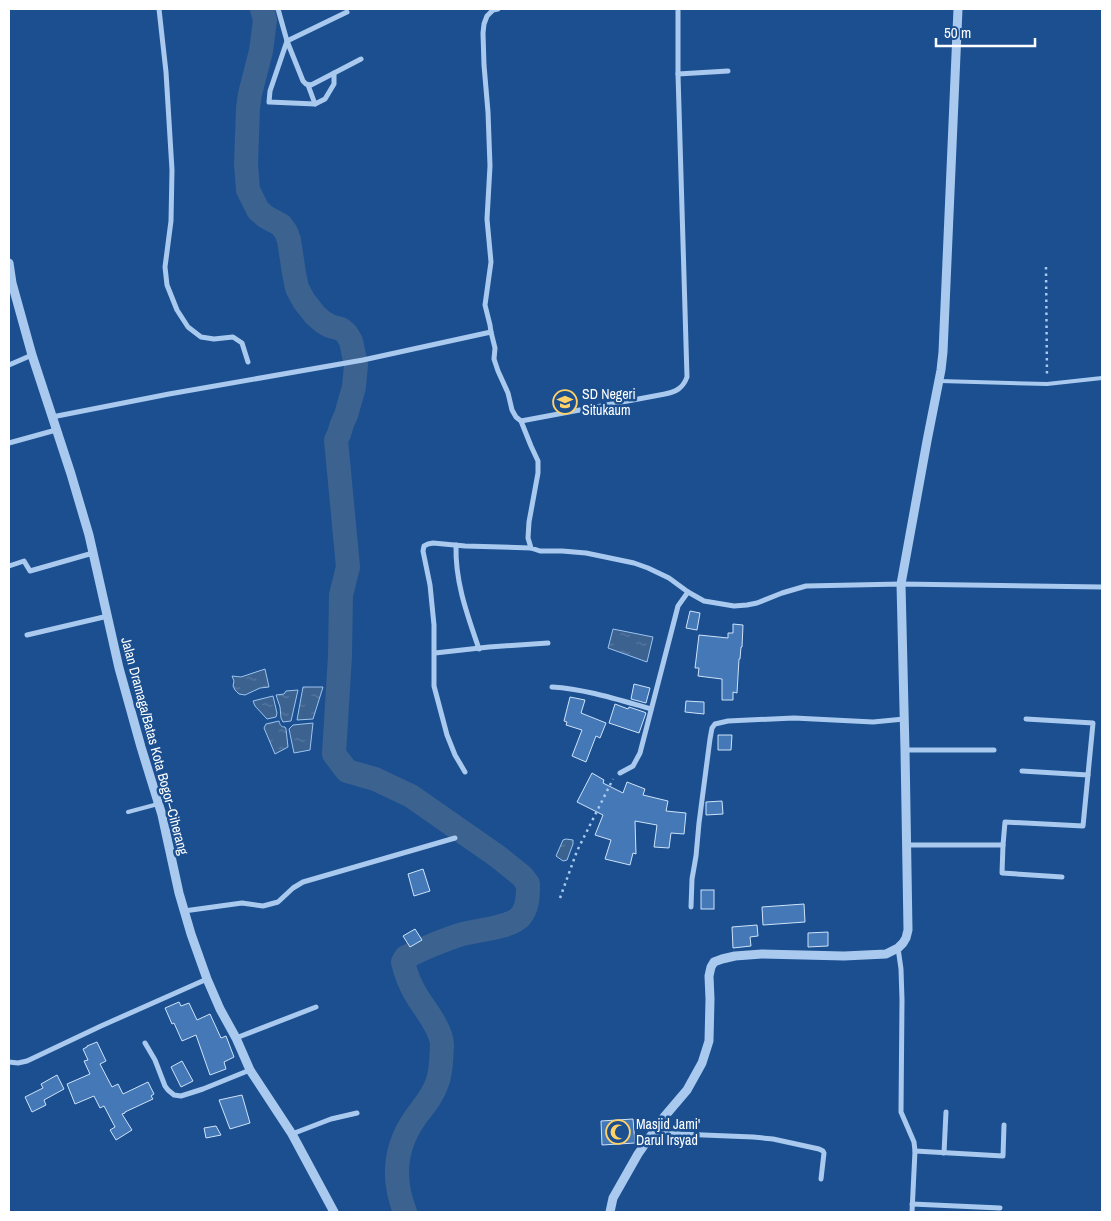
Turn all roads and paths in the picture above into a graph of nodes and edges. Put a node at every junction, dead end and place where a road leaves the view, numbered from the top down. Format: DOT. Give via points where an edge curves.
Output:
graph roads {
  1 [pos="159,9"];
  2 [pos="278,9"];
  3 [pos="498,9"];
  4 [pos="958,9"];
  5 [pos="678,10"];
  6 [pos="347,12"];
  7 [pos="287,41"];
  8 [pos="361,59"];
  9 [pos="728,71"];
  10 [pos="334,73"];
  11 [pos="678,74"];
  12 [pos="308,85"];
  13 [pos="315,104"];
  14 [pos="9,263"];
  15 [pos="1046,267"];
  16 [pos="491,332"];
  17 [pos="32,355"];
  18 [pos="248,362"];
  19 [pos="9,365"];
  20 [pos="1102,378"];
  21 [pos="938,381"];
  22 [pos="1047,384"];
  23 [pos="52,418"];
  24 [pos="521,421"];
  25 [pos="56,430"];
  26 [pos="9,443"];
  27 [pos="456,545"];
  28 [pos="531,548"];
  29 [pos="93,553"];
  30 [pos="9,566"];
  31 [pos="901,584"];
  32 [pos="1102,587"];
  33 [pos="688,592"];
  34 [pos="108,616"];
  35 [pos="27,635"];
  36 [pos="548,643"];
  37 [pos="478,649"];
  38 [pos="435,653"];
  39 [pos="552,687"];
  40 [pos="652,709"];
  41 [pos="904,719"];
  42 [pos="1026,719"];
  43 [pos="905,750"];
  44 [pos="994,750"];
  45 [pos="1022,771"];
  46 [pos="465,772"];
  47 [pos="620,773"];
  48 [pos="1088,775"];
  49 [pos="158,804"];
  50 [pos="128,812"];
  51 [pos="455,838"];
  52 [pos="906,845"];
  53 [pos="1003,845"];
  54 [pos="1062,877"];
  55 [pos="560,898"];
  56 [pos="691,907"];
  57 [pos="184,911"];
  58 [pos="898,948"];
  59 [pos="207,979"];
  60 [pos="316,1007"];
  61 [pos="236,1038"];
  62 [pos="146,1043"];
  63 [pos="9,1062"];
  64 [pos="250,1070"];
  65 [pos="946,1112"];
  66 [pos="357,1113"];
  67 [pos="1004,1125"];
  68 [pos="654,1133"];
  69 [pos="292,1134"];
  70 [pos="915,1151"];
  71 [pos="944,1153"];
  72 [pos="821,1179"];
  73 [pos="912,1204"];
  74 [pos="1000,1208"];
  75 [pos="334,1212"];
  76 [pos="610,1212"];
  77 [pos="912,1212"];
  1 -- 18 [label="street" via="172,170 171,221 165,267 167,285 188,327 201,337 232,337 242,343"];
  2 -- 7 [label="street"];
  3 -- 16 [label="street" via="486,16 483,33 491,262 485,305"];
  4 -- 21 [label="street" via="943,352"];
  5 -- 11 [label="street"];
  6 -- 7 [label="street"];
  7 -- 12 [label="street" via="303,81"];
  7 -- 13 [label="street" via="269,102"];
  8 -- 10 [label="street"];
  9 -- 11 [label="street"];
  10 -- 12 [label="street"];
  10 -- 13 [label="street" via="334,84 325,99"];
  11 -- 24 [label="street" via="685,383 674,392"];
  12 -- 13 [label="street"];
  14 -- 17 [label="street, Jalan Dramaga/Batas Kota Bogor–Ciherang"];
  15 -- 22 [label="path"];
  16 -- 23 [label="street" via="363,360"];
  16 -- 24 [label="street" via="498,371 512,410"];
  17 -- 19 [label="street"];
  17 -- 23 [label="street, Jalan Dramaga/Batas Kota Bogor–Ciherang"];
  20 -- 22 [label="lane"];
  21 -- 22 [label="lane"];
  21 -- 31 [label="street"];
  23 -- 25 [label="street, Jalan Dramaga/Batas Kota Bogor–Ciherang"];
  24 -- 28 [label="street" via="539,467 528,522"];
  25 -- 26 [label="street"];
  25 -- 29 [label="street, Jalan Dramaga/Batas Kota Bogor–Ciherang"];
  27 -- 28 [label="street"];
  27 -- 37 [label="street" via="462,598"];
  27 -- 38 [label="street" via="433,543 424,546 423,551 433,609"];
  28 -- 33 [label="street" via="586,553 634,563 669,578"];
  29 -- 30 [label="street" via="30,571 24,561"];
  29 -- 34 [label="street, Jalan Dramaga/Batas Kota Bogor–Ciherang"];
  31 -- 32 [label="street"];
  31 -- 33 [label="street" via="806,586 740,606 704,601"];
  31 -- 41 [label="street"];
  33 -- 40 [label="street" via="678,606"];
  34 -- 35 [label="street"];
  34 -- 49 [label="street, Jalan Dramaga/Batas Kota Bogor–Ciherang" via="119,668"];
  36 -- 37 [label="street"];
  37 -- 38 [label="street"];
  38 -- 46 [label="street" via="436,695 447,735"];
  39 -- 40 [label="street" via="571,688"];
  40 -- 47 [label="street" via="640,753 633,766"];
  41 -- 43 [label="street"];
  41 -- 56 [label="street" via="873,722 794,718 715,724 710,739"];
  42 -- 48 [label="street" via="1093,723"];
  43 -- 44 [label="street"];
  43 -- 52 [label="street"];
  45 -- 48 [label="street"];
  47 -- 55 [label="path" via="613,779 581,843"];
  48 -- 53 [label="street" via="1083,826 1005,822"];
  49 -- 50 [label="lane"];
  49 -- 57 [label="street, Jalan Dramaga/Batas Kota Bogor–Ciherang"];
  51 -- 57 [label="street" via="303,882 278,902 263,906 242,903"];
  52 -- 53 [label="street"];
  52 -- 58 [label="street" via="908,930"];
  53 -- 54 [label="street" via="1002,873"];
  57 -- 59 [label="street, Jalan Dramaga/Batas Kota Bogor–Ciherang"];
  58 -- 68 [label="street" via="886,954 762,954 714,962 709,976 710,1024 706,1052 687,1090"];
  58 -- 70 [label="street" via="902,1000 901,1112"];
  59 -- 61 [label="street, Jalan Dramaga/Batas Kota Bogor–Ciherang"];
  59 -- 63 [label="street" via="32,1059"];
  60 -- 61 [label="street"];
  61 -- 64 [label="street, Jalan Dramaga/Batas Kota Bogor–Ciherang"];
  62 -- 64 [label="street" via="165,1086 174,1096 184,1096"];
  64 -- 69 [label="street, Jalan Dramaga/Batas Kota Bogor–Ciherang"];
  65 -- 71 [label="street"];
  66 -- 69 [label="street"];
  67 -- 71 [label="street" via="1003,1156"];
  68 -- 72 [label="street" via="753,1137 819,1149 824,1157"];
  68 -- 76 [label="street" via="623,1180"];
  69 -- 75 [label="street, Jalan Dramaga/Batas Kota Bogor–Ciherang"];
  70 -- 71 [label="street"];
  70 -- 73 [label="street"];
  73 -- 74 [label="street"];
  73 -- 77 [label="street"];
}
